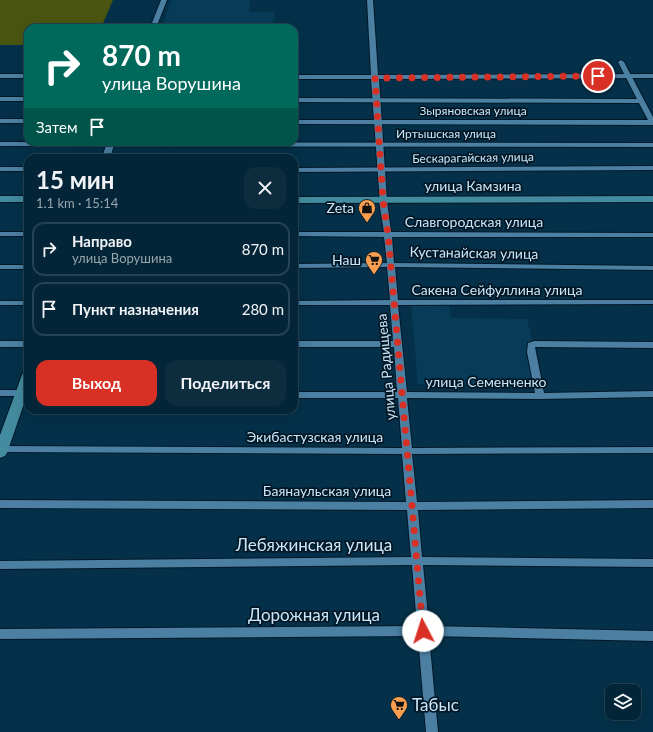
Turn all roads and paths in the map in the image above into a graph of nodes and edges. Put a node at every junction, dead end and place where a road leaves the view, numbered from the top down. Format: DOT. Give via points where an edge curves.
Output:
graph roads {
  1 [pos="164,0"];
  2 [pos="370,0"];
  3 [pos="155,24"];
  4 [pos="621,62"];
  5 [pos="0,76"];
  6 [pos="24,76"];
  7 [pos="629,76"];
  8 [pos="653,76"];
  9 [pos="298,77"];
  10 [pos="375,78"];
  11 [pos="0,99"];
  12 [pos="24,99"];
  13 [pos="298,100"];
  14 [pos="376,100"];
  15 [pos="640,101"];
  16 [pos="0,121"];
  17 [pos="24,121"];
  18 [pos="298,122"];
  19 [pos="378,122"];
  20 [pos="653,123"];
  21 [pos="0,144"];
  22 [pos="24,144"];
  23 [pos="298,144"];
  24 [pos="379,145"];
  25 [pos="653,145"];
  26 [pos="653,168"];
  27 [pos="0,169"];
  28 [pos="24,169"];
  29 [pos="298,170"];
  30 [pos="381,170"];
  31 [pos="0,199"];
  32 [pos="24,199"];
  33 [pos="653,199"];
  34 [pos="298,200"];
  35 [pos="383,201"];
  36 [pos="0,234"];
  37 [pos="24,234"];
  38 [pos="298,234"];
  39 [pos="388,234"];
  40 [pos="653,235"];
  41 [pos="391,265"];
  42 [pos="298,266"];
  43 [pos="0,267"];
  44 [pos="24,267"];
  45 [pos="653,268"];
  46 [pos="653,302"];
  47 [pos="0,303"];
  48 [pos="24,303"];
  49 [pos="298,303"];
  50 [pos="394,303"];
  51 [pos="0,344"];
  52 [pos="24,344"];
  53 [pos="298,344"];
  54 [pos="398,344"];
  55 [pos="653,345"];
  56 [pos="0,393"];
  57 [pos="24,393"];
  58 [pos="653,394"];
  59 [pos="24,395"];
  60 [pos="298,395"];
  61 [pos="402,396"];
  62 [pos="540,396"];
  63 [pos="653,450"];
  64 [pos="0,451"];
  65 [pos="407,452"];
  66 [pos="0,504"];
  67 [pos="653,504"];
  68 [pos="412,506"];
  69 [pos="417,561"];
  70 [pos="653,563"];
  71 [pos="0,565"];
  72 [pos="423,631"];
  73 [pos="0,634"];
  74 [pos="653,636"];
  75 [pos="432,732"];
  1 -- 3 [label="street"];
  2 -- 10 [label="street, улица Радищева"];
  4 -- 7 [label="street"];
  5 -- 6 [label="street"];
  7 -- 8 [label="street"];
  7 -- 10 [label="street"];
  7 -- 15 [label="street"];
  9 -- 10 [label="street"];
  10 -- 14 [label="street, улица Радищева"];
  11 -- 12 [label="street"];
  13 -- 14 [label="street"];
  14 -- 15 [label="street"];
  14 -- 19 [label="street, улица Радищева"];
  15 -- 20 [label="street"];
  16 -- 17 [label="street"];
  18 -- 19 [label="street, Зыряновская улица"];
  19 -- 20 [label="street, Зыряновская улица"];
  19 -- 24 [label="street, улица Радищева"];
  21 -- 22 [label="street, Иртышская улица"];
  23 -- 24 [label="street, Иртышская улица"];
  24 -- 25 [label="street, Иртышская улица"];
  24 -- 30 [label="street, улица Радищева"];
  26 -- 30 [label="street, Бескарагайская улица"];
  27 -- 28 [label="street"];
  29 -- 30 [label="street, Бескарагайская улица"];
  30 -- 35 [label="street, улица Радищева"];
  31 -- 32 [label="main road"];
  33 -- 35 [label="main road, улица Камзина"];
  34 -- 35 [label="main road, улица Камзина"];
  35 -- 39 [label="street, улица Радищева"];
  36 -- 37 [label="street"];
  38 -- 39 [label="street, Славгородская улица"];
  39 -- 40 [label="street, Славгородская улица"];
  39 -- 41 [label="street, улица Радищева"];
  41 -- 42 [label="street, Кустанайская улица"];
  41 -- 45 [label="street, Кустанайская улица"];
  41 -- 50 [label="street, улица Радищева"];
  43 -- 44 [label="street"];
  46 -- 50 [label="street, Сакена Сейфуллина улица"];
  47 -- 48 [label="street"];
  49 -- 50 [label="street, Сакена Сейфуллина улица"];
  50 -- 54 [label="street, улица Радищева"];
  51 -- 52 [label="street"];
  53 -- 54 [label="street"];
  54 -- 61 [label="street, улица Радищева"];
  55 -- 62 [label="street" via="531,345"];
  56 -- 57 [label="street"];
  58 -- 62 [label="street, улица Семенченко"];
  59 -- 64 [label="main road"];
  60 -- 61 [label="street, улица Семенченко"];
  61 -- 62 [label="street, улица Семенченко"];
  61 -- 65 [label="street, улица Радищева"];
  63 -- 65 [label="street, Экибастузская улица"];
  64 -- 65 [label="street, Экибастузская улица"];
  65 -- 68 [label="street, улица Радищева"];
  66 -- 68 [label="street, Баянаульская улица"];
  67 -- 68 [label="street, Баянаульская улица"];
  68 -- 69 [label="street, улица Радищева"];
  69 -- 70 [label="street, Лебяжинская улица"];
  69 -- 71 [label="street, Лебяжинская улица"];
  69 -- 72 [label="street, улица Радищева"];
  72 -- 73 [label="street, Дорожная улица"];
  72 -- 74 [label="street, Дорожная улица"];
  72 -- 75 [label="street, улица Радищева"];
}
